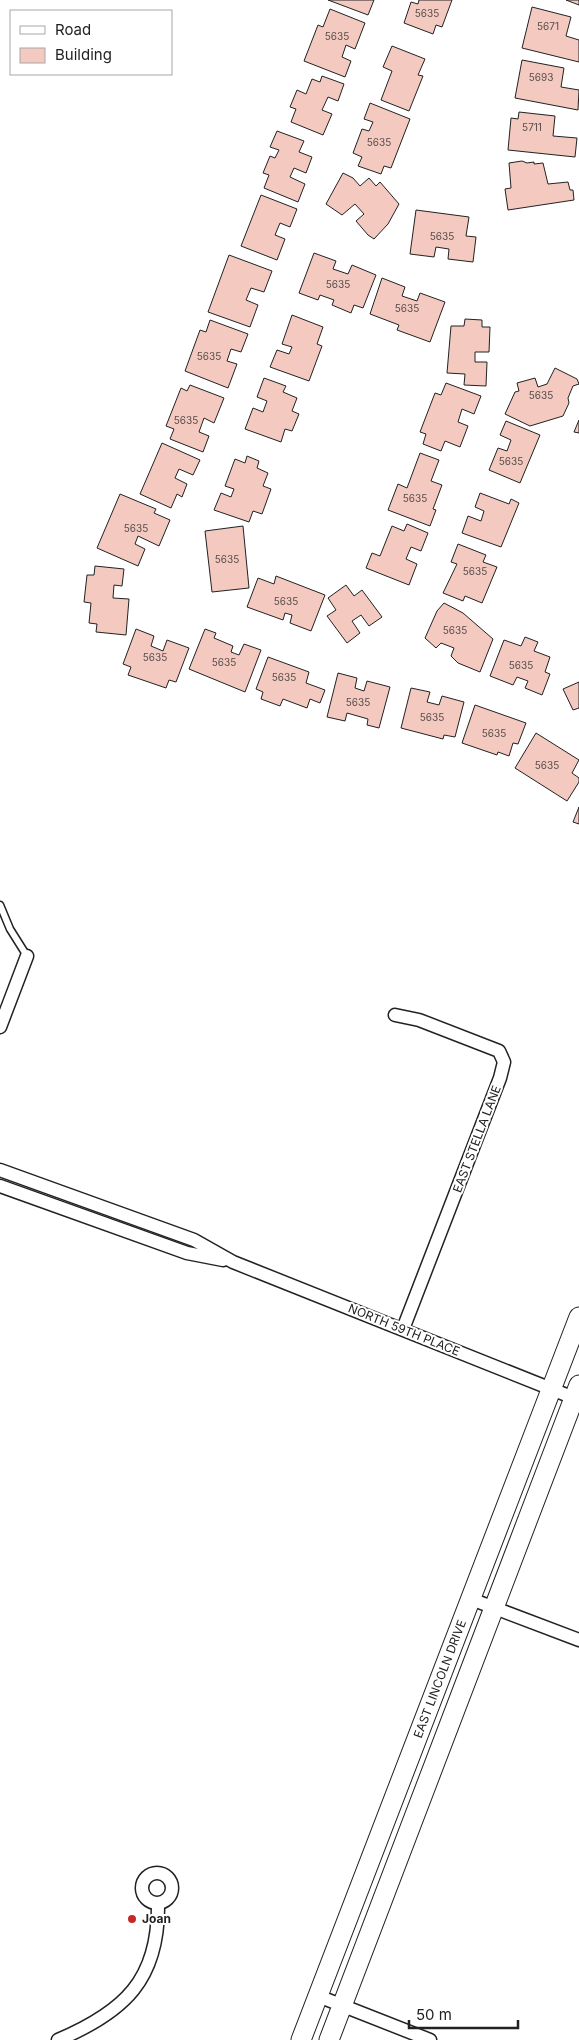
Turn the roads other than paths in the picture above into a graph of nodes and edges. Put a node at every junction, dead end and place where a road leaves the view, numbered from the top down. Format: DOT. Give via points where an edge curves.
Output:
graph roads {
  1 [pos="0,905"];
  2 [pos="27,956"];
  3 [pos="395,1015"];
  4 [pos="0,1027"];
  5 [pos="0,1170"];
  6 [pos="0,1186"];
  7 [pos="233,1262"];
  8 [pos="579,1317"];
  9 [pos="404,1329"];
  10 [pos="552,1390"];
  11 [pos="576,1391"];
  12 [pos="471,1599"];
  13 [pos="494,1607"];
  14 [pos="579,1640"];
  15 [pos="402,1776"];
  16 [pos="426,1785"];
  17 [pos="158,1904"];
  18 [pos="318,1996"];
  19 [pos="342,2006"];
  20 [pos="58,2040"];
  21 [pos="301,2040"];
  22 [pos="329,2040"];
  23 [pos="430,2040"];
  1 -- 2 [label="lane"];
  2 -- 4 [label="street"];
  3 -- 9 [label="street, EAST STELLA LANE" via="419,1020 499,1051 504,1062"];
  5 -- 7 [label="street, NORTH 59TH PLACE" via="194,1240"];
  6 -- 7 [label="street, NORTH 59TH PLACE" via="187,1253"];
  7 -- 9 [label="street, NORTH 59TH PLACE"];
  8 -- 10 [label="main road, EAST LINCOLN DRIVE"];
  9 -- 10 [label="street, NORTH 59TH PLACE"];
  10 -- 11 [label="street, NORTH 59TH PLACE"];
  10 -- 12 [label="main road, EAST LINCOLN DRIVE"];
  11 -- 13 [label="main road, EAST LINCOLN DRIVE"];
  12 -- 13 [label="street"];
  12 -- 15 [label="main road, EAST LINCOLN DRIVE"];
  13 -- 14 [label="street"];
  13 -- 16 [label="main road, EAST LINCOLN DRIVE"];
  15 -- 16 [label="main road"];
  15 -- 18 [label="main road, EAST LINCOLN DRIVE"];
  16 -- 19 [label="main road, EAST LINCOLN DRIVE"];
  17 -- 20 [label="street" via="158,1928 151,1962 140,1980 112,2012 89,2027"];
  18 -- 19 [label="street"];
  18 -- 21 [label="main road, EAST LINCOLN DRIVE"];
  19 -- 22 [label="main road, EAST LINCOLN DRIVE"];
  19 -- 23 [label="street"];
}
